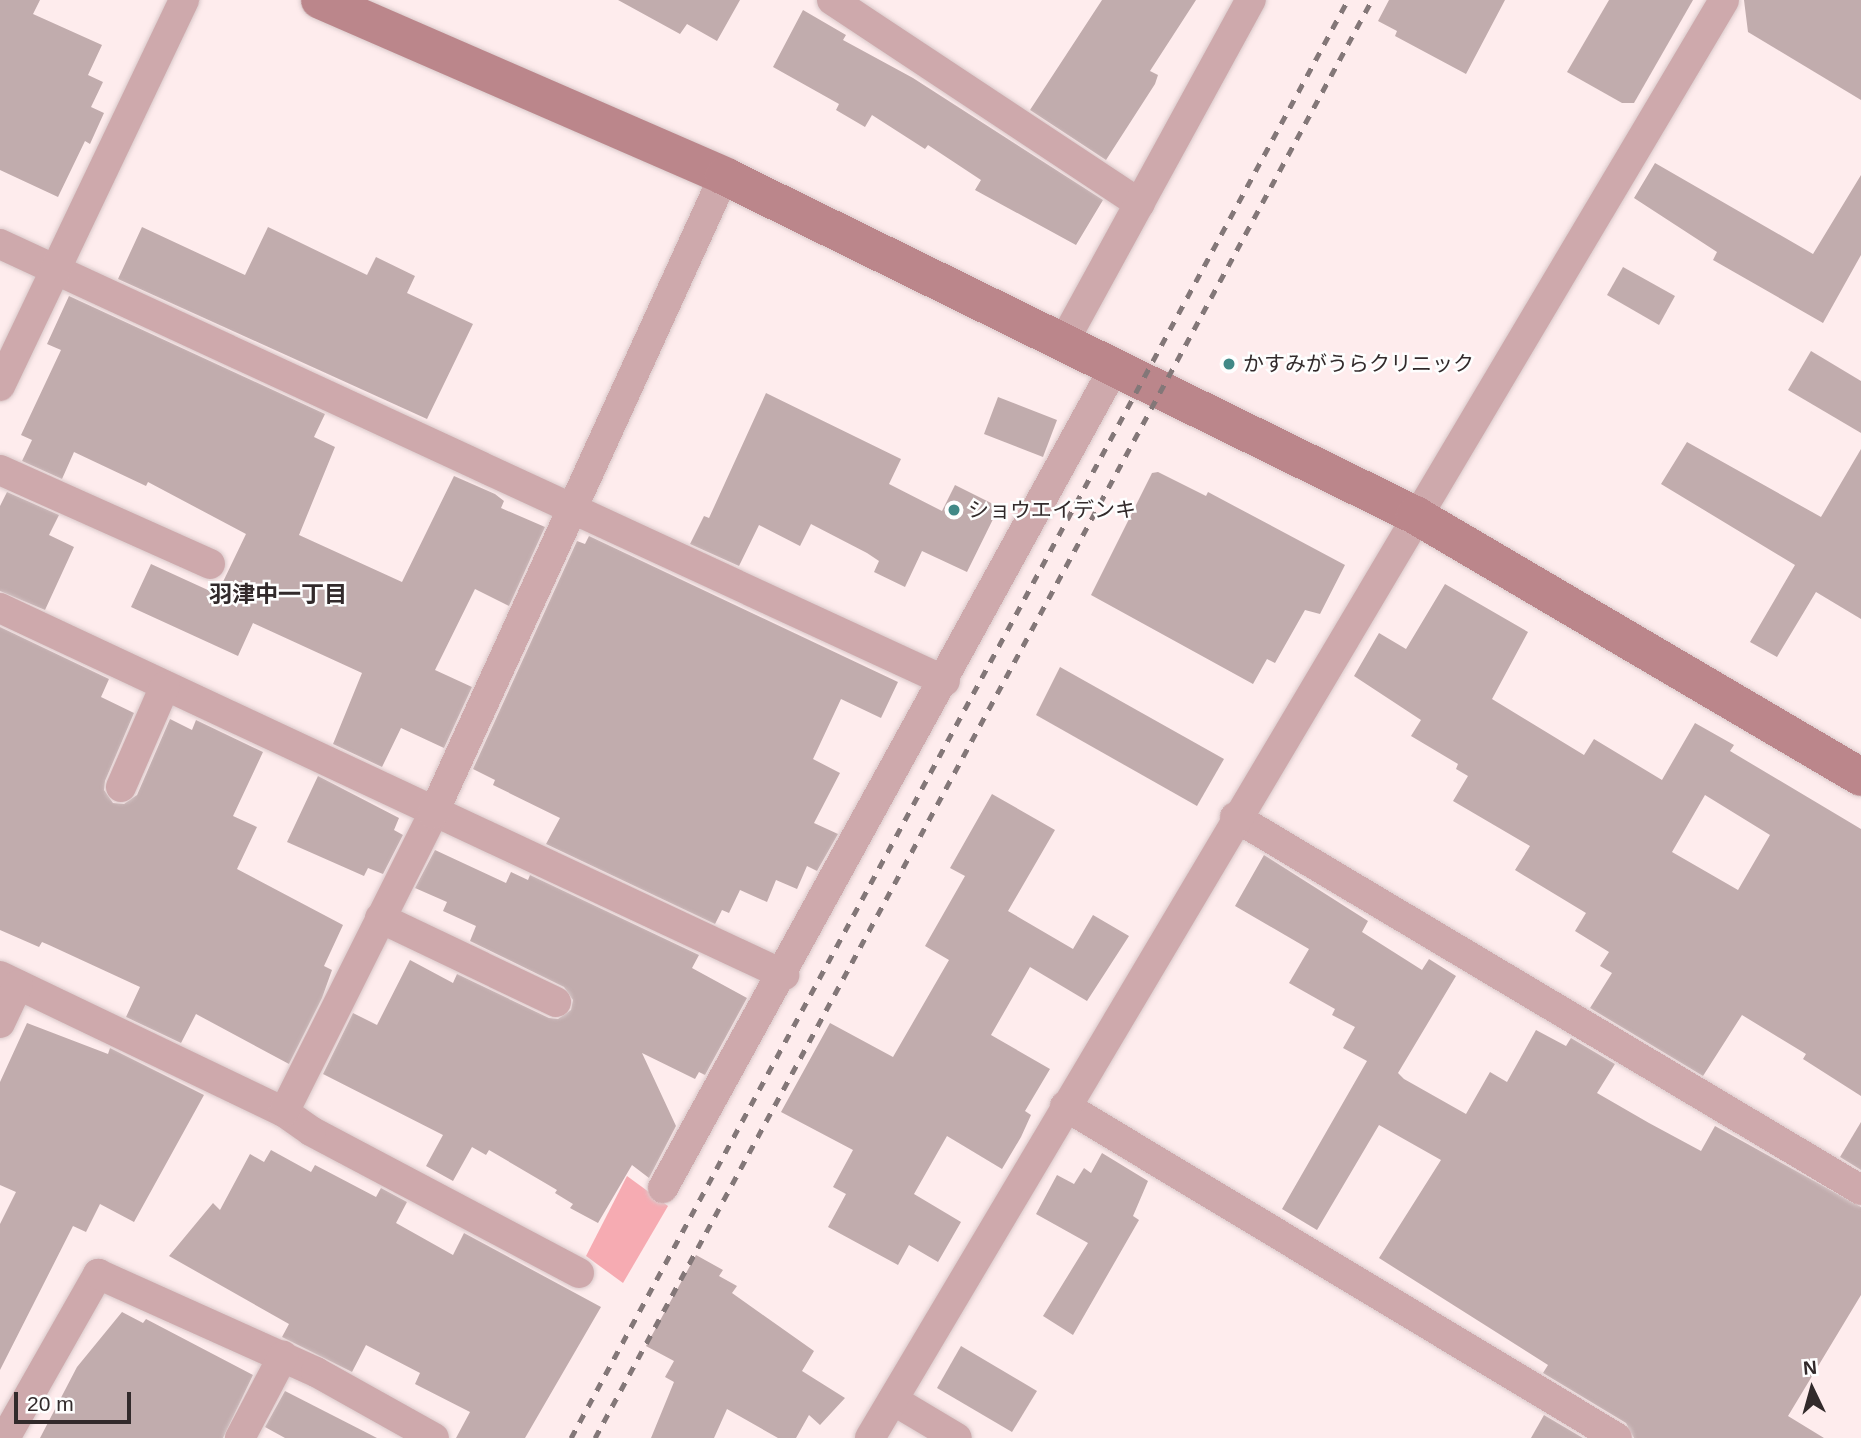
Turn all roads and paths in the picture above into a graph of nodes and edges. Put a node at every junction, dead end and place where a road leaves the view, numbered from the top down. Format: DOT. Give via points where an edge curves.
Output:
graph roads {
  1 [pos="184,0"];
  2 [pos="320,0"];
  3 [pos="832,0"];
  4 [pos="1251,0"];
  5 [pos="1724,0"];
  6 [pos="724,176"];
  7 [pos="1140,204"];
  8 [pos="0,244"];
  9 [pos="52,269"];
  10 [pos="1064,341"];
  11 [pos="1115,366"];
  12 [pos="0,386"];
  13 [pos="0,470"];
  14 [pos="570,508"];
  15 [pos="1415,515"];
  16 [pos="210,564"];
  17 [pos="0,608"];
  18 [pos="944,681"];
  19 [pos="165,686"];
  20 [pos="1861,776"];
  21 [pos="121,787"];
  22 [pos="433,814"];
  23 [pos="1236,817"];
  24 [pos="380,918"];
  25 [pos="784,975"];
  26 [pos="9,981"];
  27 [pos="556,1002"];
  28 [pos="0,1023"];
  29 [pos="1065,1106"];
  30 [pos="284,1112"];
  31 [pos="663,1188"];
  32 [pos="1861,1190"];
  33 [pos="579,1273"];
  34 [pos="283,1356"];
  35 [pos="892,1400"];
  36 [pos="5,1438"];
  37 [pos="240,1438"];
  38 [pos="434,1438"];
  39 [pos="870,1438"];
  40 [pos="957,1438"];
  41 [pos="1617,1438"];
  1 -- 9 [label="street"];
  2 -- 6 [label="street"];
  3 -- 7 [label="street"];
  4 -- 7 [label="street"];
  5 -- 15 [label="street"];
  6 -- 10 [label="street"];
  6 -- 14 [label="street"];
  7 -- 10 [label="street"];
  8 -- 9 [label="street"];
  9 -- 12 [label="street"];
  9 -- 14 [label="street"];
  10 -- 11 [label="street"];
  11 -- 15 [label="street"];
  11 -- 18 [label="street"];
  13 -- 16 [label="street"];
  14 -- 18 [label="street"];
  14 -- 22 [label="street"];
  15 -- 20 [label="street"];
  15 -- 23 [label="street"];
  17 -- 19 [label="street"];
  18 -- 25 [label="street"];
  19 -- 21 [label="street"];
  19 -- 22 [label="street"];
  22 -- 24 [label="street"];
  22 -- 25 [label="street"];
  23 -- 29 [label="street"];
  23 -- 32 [label="street"];
  24 -- 27 [label="street"];
  24 -- 30 [label="street"];
  25 -- 31 [label="street"];
  26 -- 28 [label="street"];
  26 -- 30 [label="street"];
  29 -- 35 [label="street"];
  29 -- 41 [label="street"];
  30 -- 33 [label="street" via="311,1131"];
  34 -- 36 [label="street" via="98,1275"];
  34 -- 37 [label="street"];
  34 -- 38 [label="street"];
  35 -- 39 [label="street"];
  35 -- 40 [label="street"];
}
